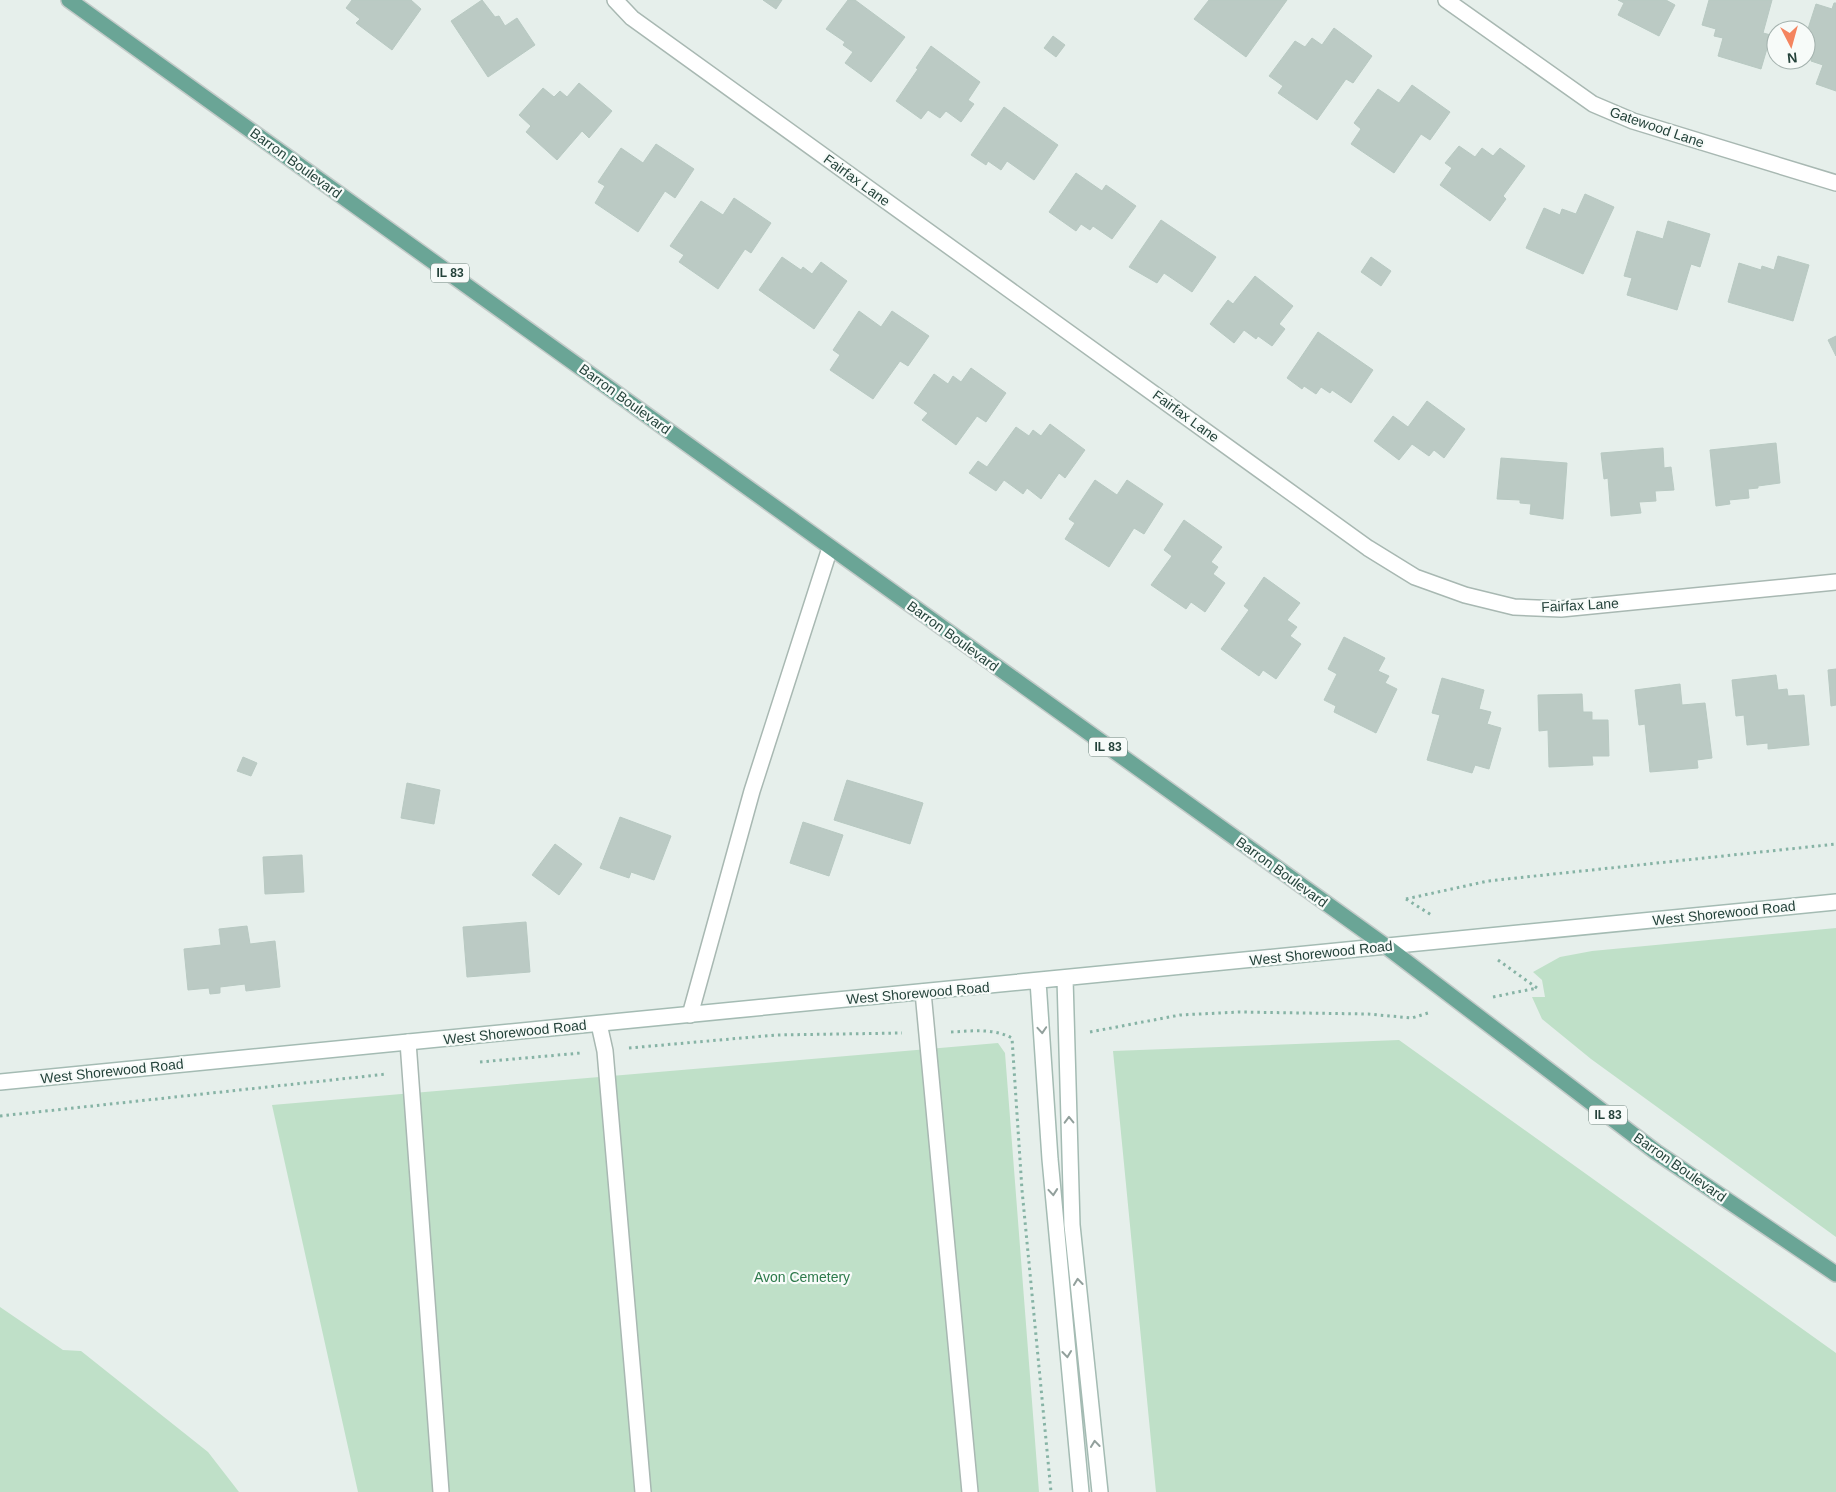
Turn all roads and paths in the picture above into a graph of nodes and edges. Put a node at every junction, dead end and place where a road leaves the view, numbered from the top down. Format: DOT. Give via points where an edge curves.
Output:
graph roads {
  1 [pos="69,0"];
  2 [pos="615,0"];
  3 [pos="1446,0"];
  4 [pos="1836,183"];
  5 [pos="830,548"];
  6 [pos="1836,582"];
  7 [pos="1836,844"];
  8 [pos="1406,899"];
  9 [pos="1836,902"];
  10 [pos="1387,947"];
  11 [pos="1065,978"];
  12 [pos="1038,981"];
  13 [pos="923,992"];
  14 [pos="690,1014"];
  15 [pos="1412,1018"];
  16 [pos="599,1024"];
  17 [pos="926,1033"];
  18 [pos="1067,1033"];
  19 [pos="1042,1035"];
  20 [pos="1012,1038"];
  21 [pos="408,1042"];
  22 [pos="605,1051"];
  23 [pos="479,1062"];
  24 [pos="410,1068"];
  25 [pos="0,1082"];
  26 [pos="0,1116"];
  27 [pos="1836,1274"];
  28 [pos="441,1492"];
  29 [pos="643,1492"];
  30 [pos="970,1492"];
  31 [pos="1050,1492"];
  32 [pos="1081,1492"];
  33 [pos="1100,1492"];
  1 -- 5 [label="main road, Barron Boulevard / IL 83"];
  2 -- 6 [label="street, Fairfax Lane" via="632,18 1368,548 1415,577 1465,595 1514,606 1561,609"];
  3 -- 4 [label="street, Gatewood Lane" via="1593,104 1633,121"];
  5 -- 10 [label="main road, Barron Boulevard / IL 83"];
  5 -- 14 [label="street" via="752,791"];
  7 -- 8 [label="path" via="1488,881"];
  9 -- 10 [label="street, West Shorewood Road"];
  10 -- 11 [label="street, West Shorewood Road"];
  10 -- 27 [label="main road, Barron Boulevard / IL 83" via="1656,1152"];
  11 -- 12 [label="street, West Shorewood Road"];
  11 -- 18 [label="street"];
  12 -- 13 [label="street, West Shorewood Road"];
  12 -- 19 [label="street, one-way"];
  13 -- 14 [label="street, West Shorewood Road"];
  13 -- 17 [label="street"];
  14 -- 16 [label="street, West Shorewood Road"];
  15 -- 18 [label="path" via="1238,1012 1180,1015 1090,1032"];
  16 -- 21 [label="street, West Shorewood Road"];
  16 -- 22 [label="street"];
  17 -- 20 [label="path" via="989,1031"];
  17 -- 22 [label="path" via="776,1036"];
  17 -- 30 [label="street"];
  33 -- 18 [label="street, one-way" via="1072,1226"];
  19 -- 20 [label="path"];
  19 -- 32 [label="street, one-way" via="1050,1159"];
  20 -- 31 [label="path" via="1022,1190"];
  21 -- 24 [label="street"];
  21 -- 25 [label="street, West Shorewood Road"];
  22 -- 23 [label="path"];
  22 -- 29 [label="street"];
  24 -- 26 [label="path" via="378,1076"];
  24 -- 28 [label="street"];
}
